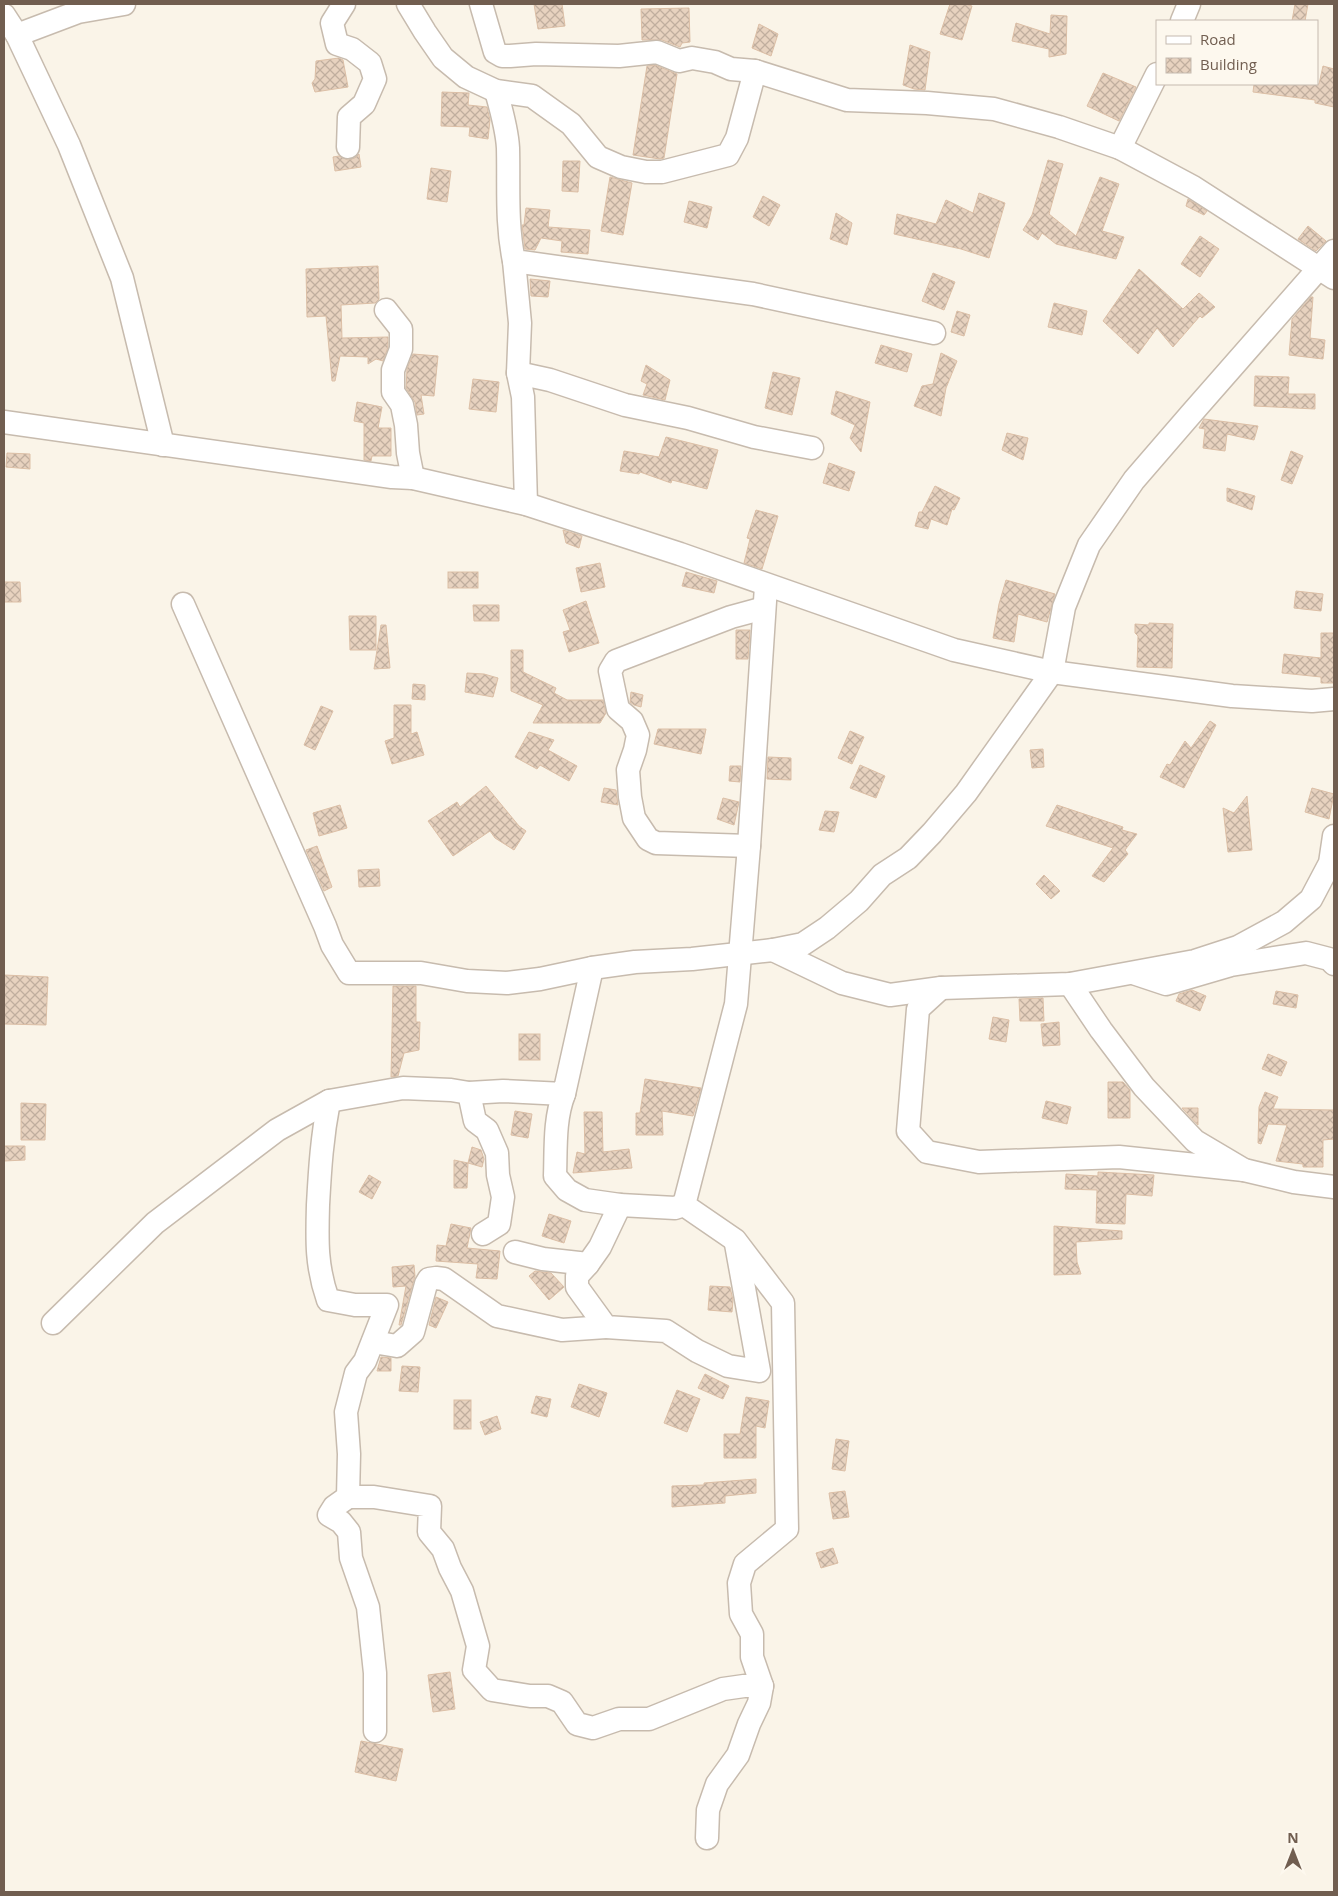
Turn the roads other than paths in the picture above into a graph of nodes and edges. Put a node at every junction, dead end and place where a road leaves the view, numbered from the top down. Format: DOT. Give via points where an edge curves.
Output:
graph roads {
  1 [pos="124,4"];
  2 [pos="344,4"];
  3 [pos="408,4"];
  4 [pos="481,4"];
  5 [pos="1189,4"];
  6 [pos="4,16"];
  7 [pos="1182,20"];
  8 [pos="17,35"];
  9 [pos="755,71"];
  10 [pos="1156,76"];
  11 [pos="496,91"];
  12 [pos="348,147"];
  13 [pos="1120,148"];
  14 [pos="514,261"];
  15 [pos="1329,266"];
  16 [pos="386,310"];
  17 [pos="934,333"];
  18 [pos="518,373"];
  19 [pos="4,422"];
  20 [pos="163,444"];
  21 [pos="812,448"];
  22 [pos="413,478"];
  23 [pos="526,504"];
  24 [pos="766,586"];
  25 [pos="183,604"];
  26 [pos="764,608"];
  27 [pos="1052,672"];
  28 [pos="1334,699"];
  29 [pos="1334,836"];
  30 [pos="749,846"];
  31 [pos="773,950"];
  32 [pos="741,953"];
  33 [pos="1334,964"];
  34 [pos="592,968"];
  35 [pos="1132,973"];
  36 [pos="1070,984"];
  37 [pos="941,988"];
  38 [pos="469,1093"];
  39 [pos="564,1094"];
  40 [pos="329,1101"];
  41 [pos="1244,1170"];
  42 [pos="1334,1188"];
  43 [pos="684,1204"];
  44 [pos="620,1205"];
  45 [pos="483,1234"];
  46 [pos="735,1240"];
  47 [pos="515,1252"];
  48 [pos="588,1264"];
  49 [pos="53,1323"];
  50 [pos="606,1327"];
  51 [pos="373,1342"];
  52 [pos="759,1372"];
  53 [pos="786,1394"];
  54 [pos="348,1497"];
  55 [pos="762,1686"];
  56 [pos="375,1732"];
  57 [pos="707,1838"];
  1 -- 8 [label="street" via="78,12"];
  2 -- 12 [label="street" via="332,23 337,44 352,49 370,64 375,79 364,104 350,117"];
  3 -- 11 [label="street" via="443,58 466,77"];
  4 -- 9 [label="street" via="495,52 502,56 619,56 657,52 679,60 692,58 731,69"];
  5 -- 7 [label="street"];
  6 -- 8 [label="street"];
  8 -- 20 [label="street" via="70,146 122,278"];
  9 -- 11 [label="street" via="737,138 728,155 662,172 621,167 598,157 571,124 532,96"];
  9 -- 13 [label="street" via="847,100 994,108"];
  10 -- 13 [label="street"];
  11 -- 14 [label="street" via="508,146 508,214"];
  13 -- 15 [label="street"];
  14 -- 17 [label="street" via="753,294"];
  14 -- 18 [label="street" via="520,323"];
  15 -- 27 [label="street" via="1134,480 1089,545 1064,607"];
  16 -- 22 [label="street" via="401,329 401,349 393,370 393,392 402,405"];
  18 -- 21 [label="street" via="625,405"];
  18 -- 23 [label="street" via="523,396"];
  19 -- 20 [label="street"];
  20 -- 22 [label="street"];
  22 -- 23 [label="street"];
  23 -- 24 [label="street"];
  24 -- 26 [label="street"];
  24 -- 27 [label="street" via="954,650"];
  25 -- 34 [label="street" via="332,944 349,973 421,973 466,981 507,983"];
  26 -- 30 [label="street"];
  26 -- 30 [label="street" via="731,617 616,661 610,671 618,708 632,721 638,735 628,770 630,797 634,818 648,839 656,843"];
  27 -- 28 [label="street" via="1232,696 1312,701"];
  27 -- 31 [label="street" via="966,793 908,858 882,875 859,901 827,928 803,944"];
  29 -- 35 [label="street" via="1330,863 1311,899 1284,922 1238,947 1195,961"];
  30 -- 32 [label="street"];
  31 -- 32 [label="street"];
  31 -- 37 [label="street" via="842,983 890,995"];
  32 -- 34 [label="street"];
  32 -- 43 [label="street" via="736,1004"];
  33 -- 35 [label="street" via="1329,958 1306,953 1231,965 1166,984"];
  34 -- 39 [label="street"];
  35 -- 36 [label="street"];
  36 -- 37 [label="street"];
  36 -- 41 [label="street" via="1144,1087 1195,1141"];
  37 -- 41 [label="street" via="918,1009 917,1019 908,1131 927,1152 979,1162 1119,1157"];
  38 -- 39 [label="street"];
  38 -- 40 [label="street" via="403,1088"];
  38 -- 45 [label="street" via="475,1121 487,1130 497,1153 503,1197 499,1224"];
  39 -- 44 [label="street" via="560,1103 555,1176 567,1190 586,1200"];
  40 -- 49 [label="street" via="277,1130 155,1223"];
  40 -- 51 [label="street" via="318,1177 318,1266 328,1300 355,1305 387,1304"];
  41 -- 42 [label="street"];
  43 -- 44 [label="street" via="675,1208"];
  43 -- 46 [label="street"];
  44 -- 48 [label="street"];
  46 -- 52 [label="street"];
  46 -- 53 [label="street" via="783,1303"];
  47 -- 48 [label="street"];
  48 -- 50 [label="street" via="577,1276 577,1287"];
  50 -- 51 [label="street" via="562,1330 497,1316 444,1279 436,1278 429,1279 426,1284 413,1332 398,1346"];
  50 -- 52 [label="street" via="666,1331 728,1366"];
  51 -- 54 [label="street" via="356,1373 346,1412"];
  52 -- 53 [label="street" via="773,1379"];
  53 -- 55 [label="street" via="788,1529 745,1564 739,1583 741,1614 752,1634 752,1657"];
  54 -- 55 [label="street" via="374,1497 430,1506 429,1532 443,1549 462,1592 476,1638 474,1670 492,1690 548,1696 562,1702 577,1724 593,1728 619,1718 649,1718 723,1689"];
  54 -- 56 [label="street" via="329,1515 350,1532 351,1558 368,1607 375,1673"];
  55 -- 57 [label="street" via="759,1703 738,1755 717,1784 708,1810"];
}
